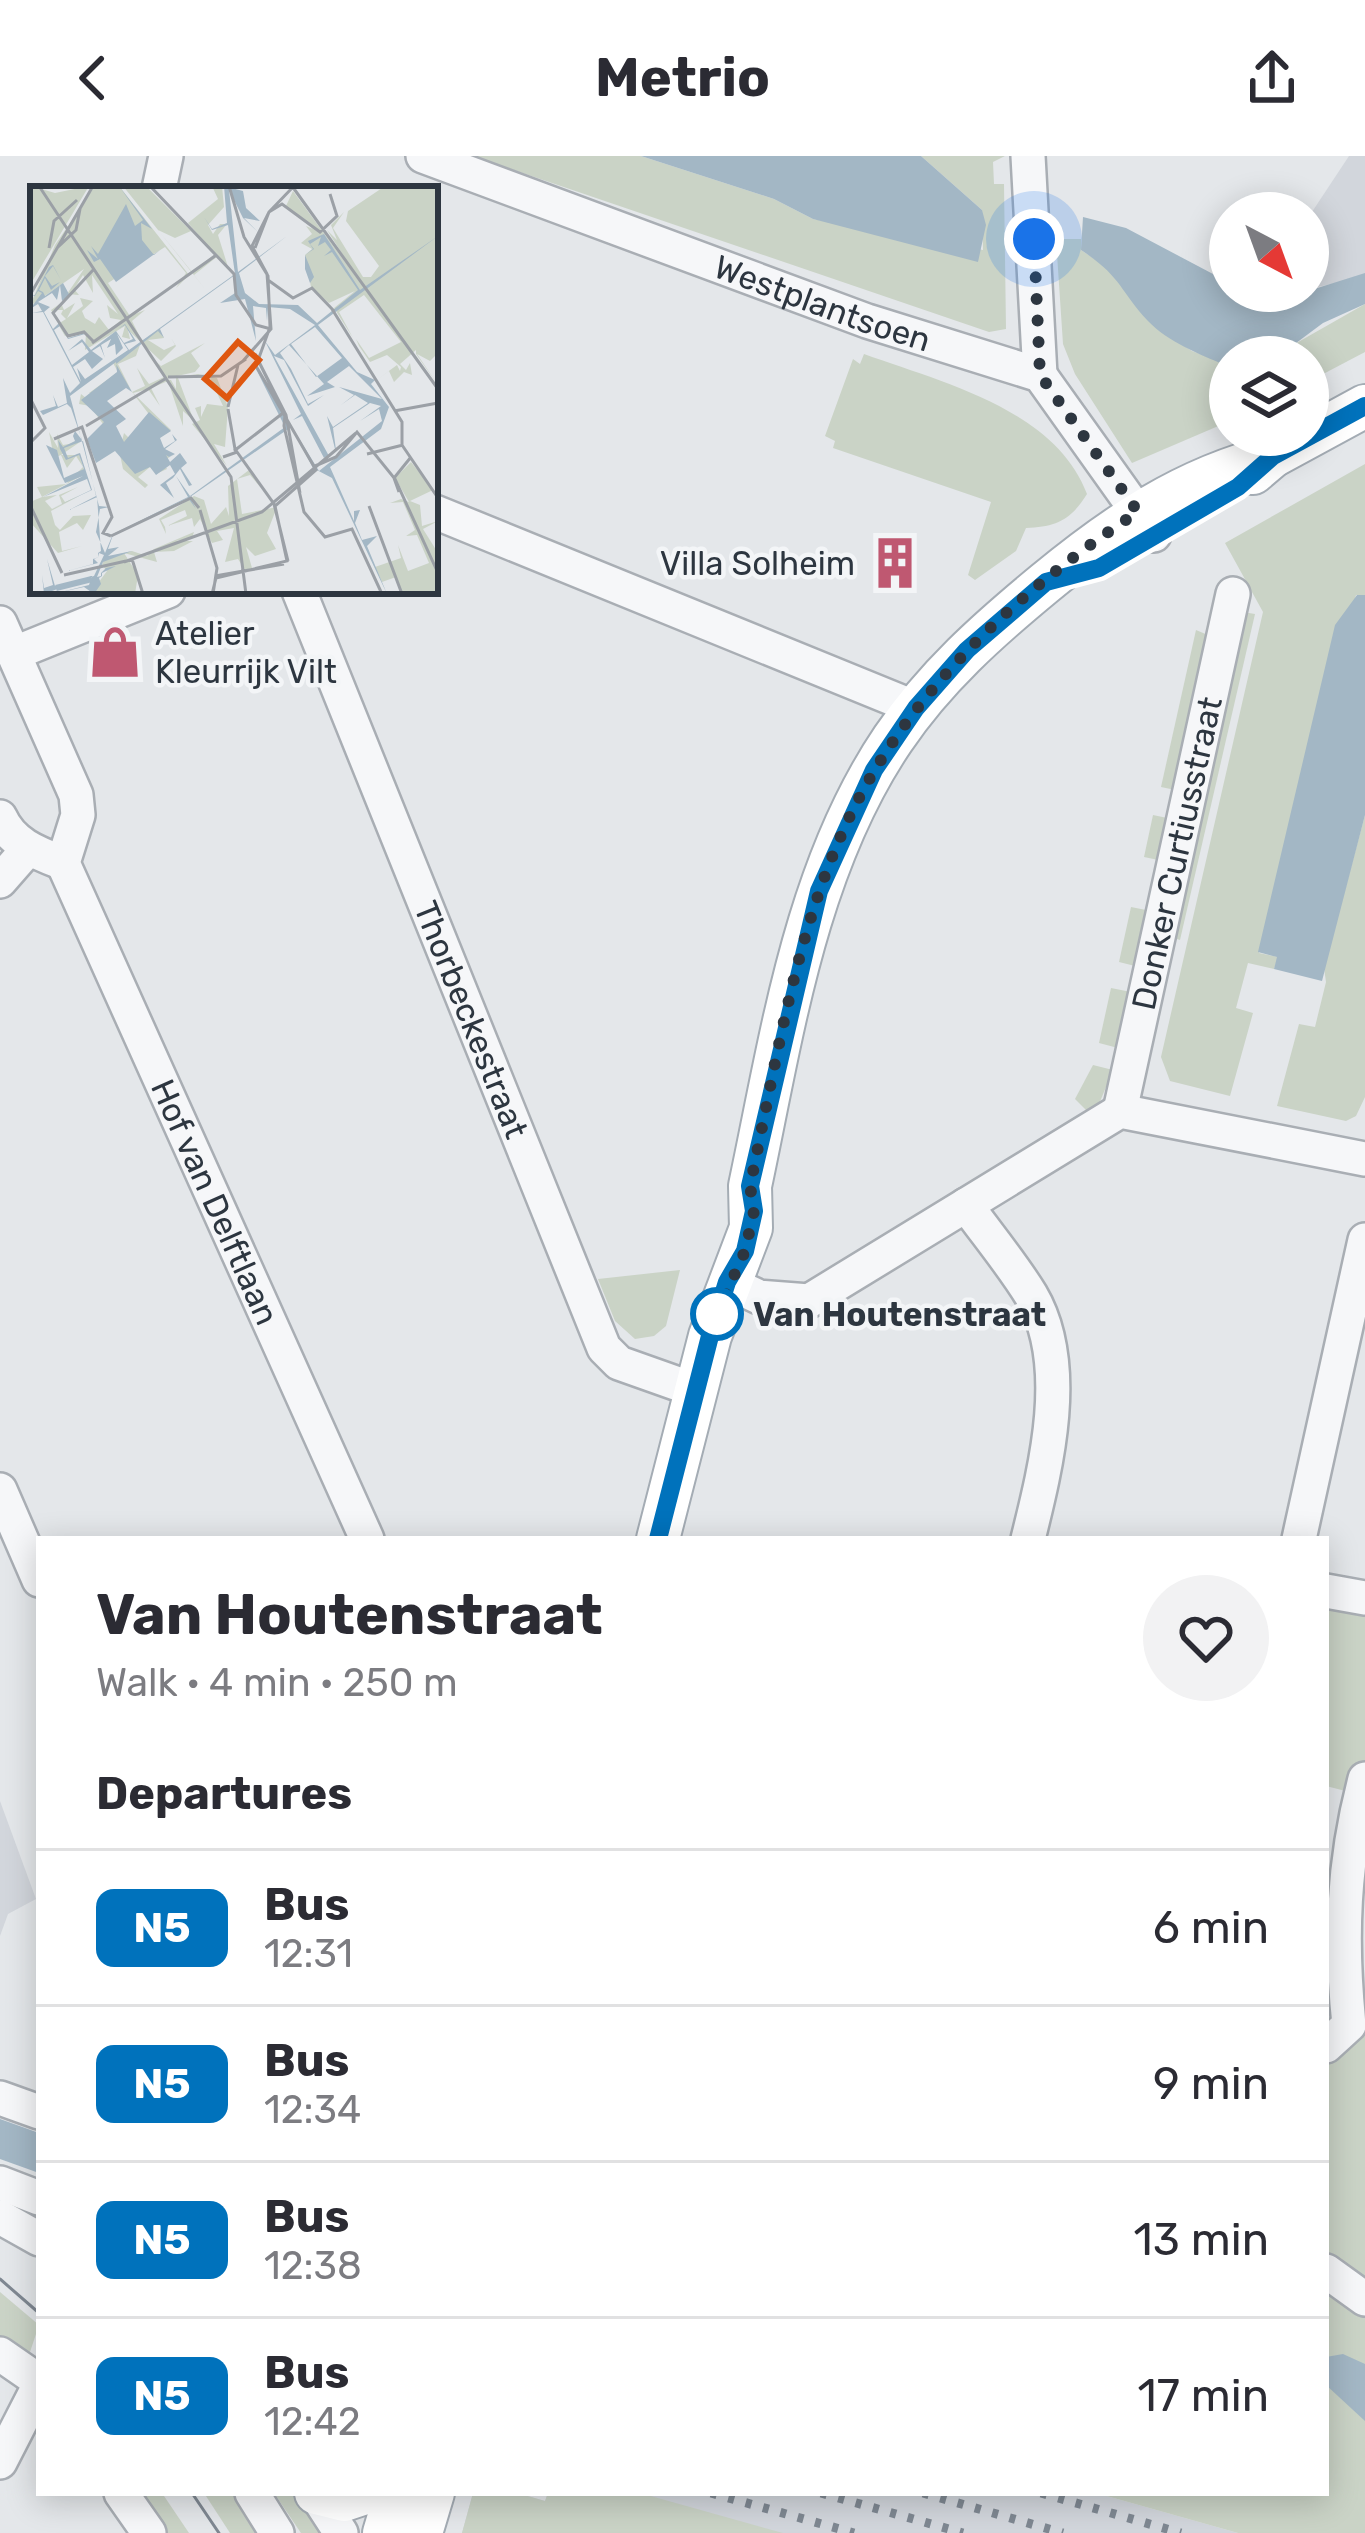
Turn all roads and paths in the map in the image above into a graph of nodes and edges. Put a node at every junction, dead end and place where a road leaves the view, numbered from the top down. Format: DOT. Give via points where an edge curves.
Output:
graph roads {
  1 [pos="166,156"];
  2 [pos="423,156"];
  3 [pos="1028,156"];
  4 [pos="160,186"];
  5 [pos="1040,375"];
  6 [pos="1365,406"];
  7 [pos="438,513"];
  8 [pos="1146,524"];
  9 [pos="158,594"];
  10 [pos="300,594"];
  11 [pos="1232,594"];
  12 [pos="7,638"];
  13 [pos="916,708"];
  14 [pos="0,817"];
  15 [pos="28,849"];
  16 [pos="63,863"];
  17 [pos="0,881"];
  18 [pos="1120,1111"];
  19 [pos="1365,1160"];
  20 [pos="966,1205"];
  21 [pos="1365,1240"];
  22 [pos="727,1282"];
  23 [pos="698,1391"];
  24 [pos="0,1490"];
  25 [pos="366,1536"];
  26 [pos="659,1536"];
  27 [pos="1029,1536"];
  28 [pos="1300,1536"];
  29 [pos="36,1573"];
  30 [pos="1329,1592"];
  31 [pos="1365,1598"];
  32 [pos="1365,1779"];
  33 [pos="1329,2044"];
  34 [pos="0,2098"];
  35 [pos="36,2111"];
  36 [pos="0,2183"];
  37 [pos="36,2197"];
  38 [pos="0,2217"];
  39 [pos="36,2238"];
  40 [pos="1329,2273"];
  41 [pos="1365,2299"];
  42 [pos="0,2354"];
  43 [pos="36,2381"];
  44 [pos="36,2389"];
  45 [pos="0,2462"];
  46 [pos="124,2496"];
  47 [pos="254,2496"];
  48 [pos="317,2496"];
  49 [pos="395,2496"];
  50 [pos="432,2496"];
  51 [pos="148,2533"];
  52 [pos="277,2533"];
  53 [pos="340,2533"];
  54 [pos="384,2533"];
  55 [pos="421,2533"];
  1 -- 4 [label="street"];
  2 -- 5 [label="street, Westplantsoen" via="867,321"];
  3 -- 5 [label="street"];
  5 -- 8 [label="street"];
  6 -- 8 [label="main road" via="1273,456 1234,466"];
  7 -- 13 [label="street"];
  8 -- 13 [label="main road" via="1085,546 967,650"];
  9 -- 12 [label="street"];
  10 -- 23 [label="street, Thorbeckestraat" via="604,1348 619,1364"];
  11 -- 18 [label="street, Donker Curtiusstraat"];
  12 -- 16 [label="street" via="76,795"];
  13 -- 22 [label="main road" via="874,770 819,891 750,1186 726,1225"];
  14 -- 15 [label="street"];
  15 -- 16 [label="street"];
  15 -- 17 [label="street"];
  16 -- 25 [label="street, Hof van Delftlaan"];
  18 -- 19 [label="street"];
  18 -- 20 [label="street"];
  20 -- 22 [label="street" via="809,1301 759,1297"];
  20 -- 27 [label="street" via="1034,1299 1048,1353 1050,1415"];
  21 -- 28 [label="street"];
  22 -- 23 [label="main road"];
  23 -- 26 [label="main road"];
  24 -- 29 [label="street"];
  30 -- 31 [label="street"];
  32 -- 33 [label="street" via="1345,1863 1340,1939 1348,2025"];
  34 -- 35 [label="street"];
  36 -- 37 [label="street"];
  38 -- 39 [label="street"];
  40 -- 41 [label="street"];
  42 -- 43 [label="street"];
  44 -- 45 [label="street"];
  46 -- 51 [label="street"];
  47 -- 52 [label="street"];
  48 -- 53 [label="street"];
  49 -- 54 [label="main road"];
  50 -- 55 [label="main road"];
}
